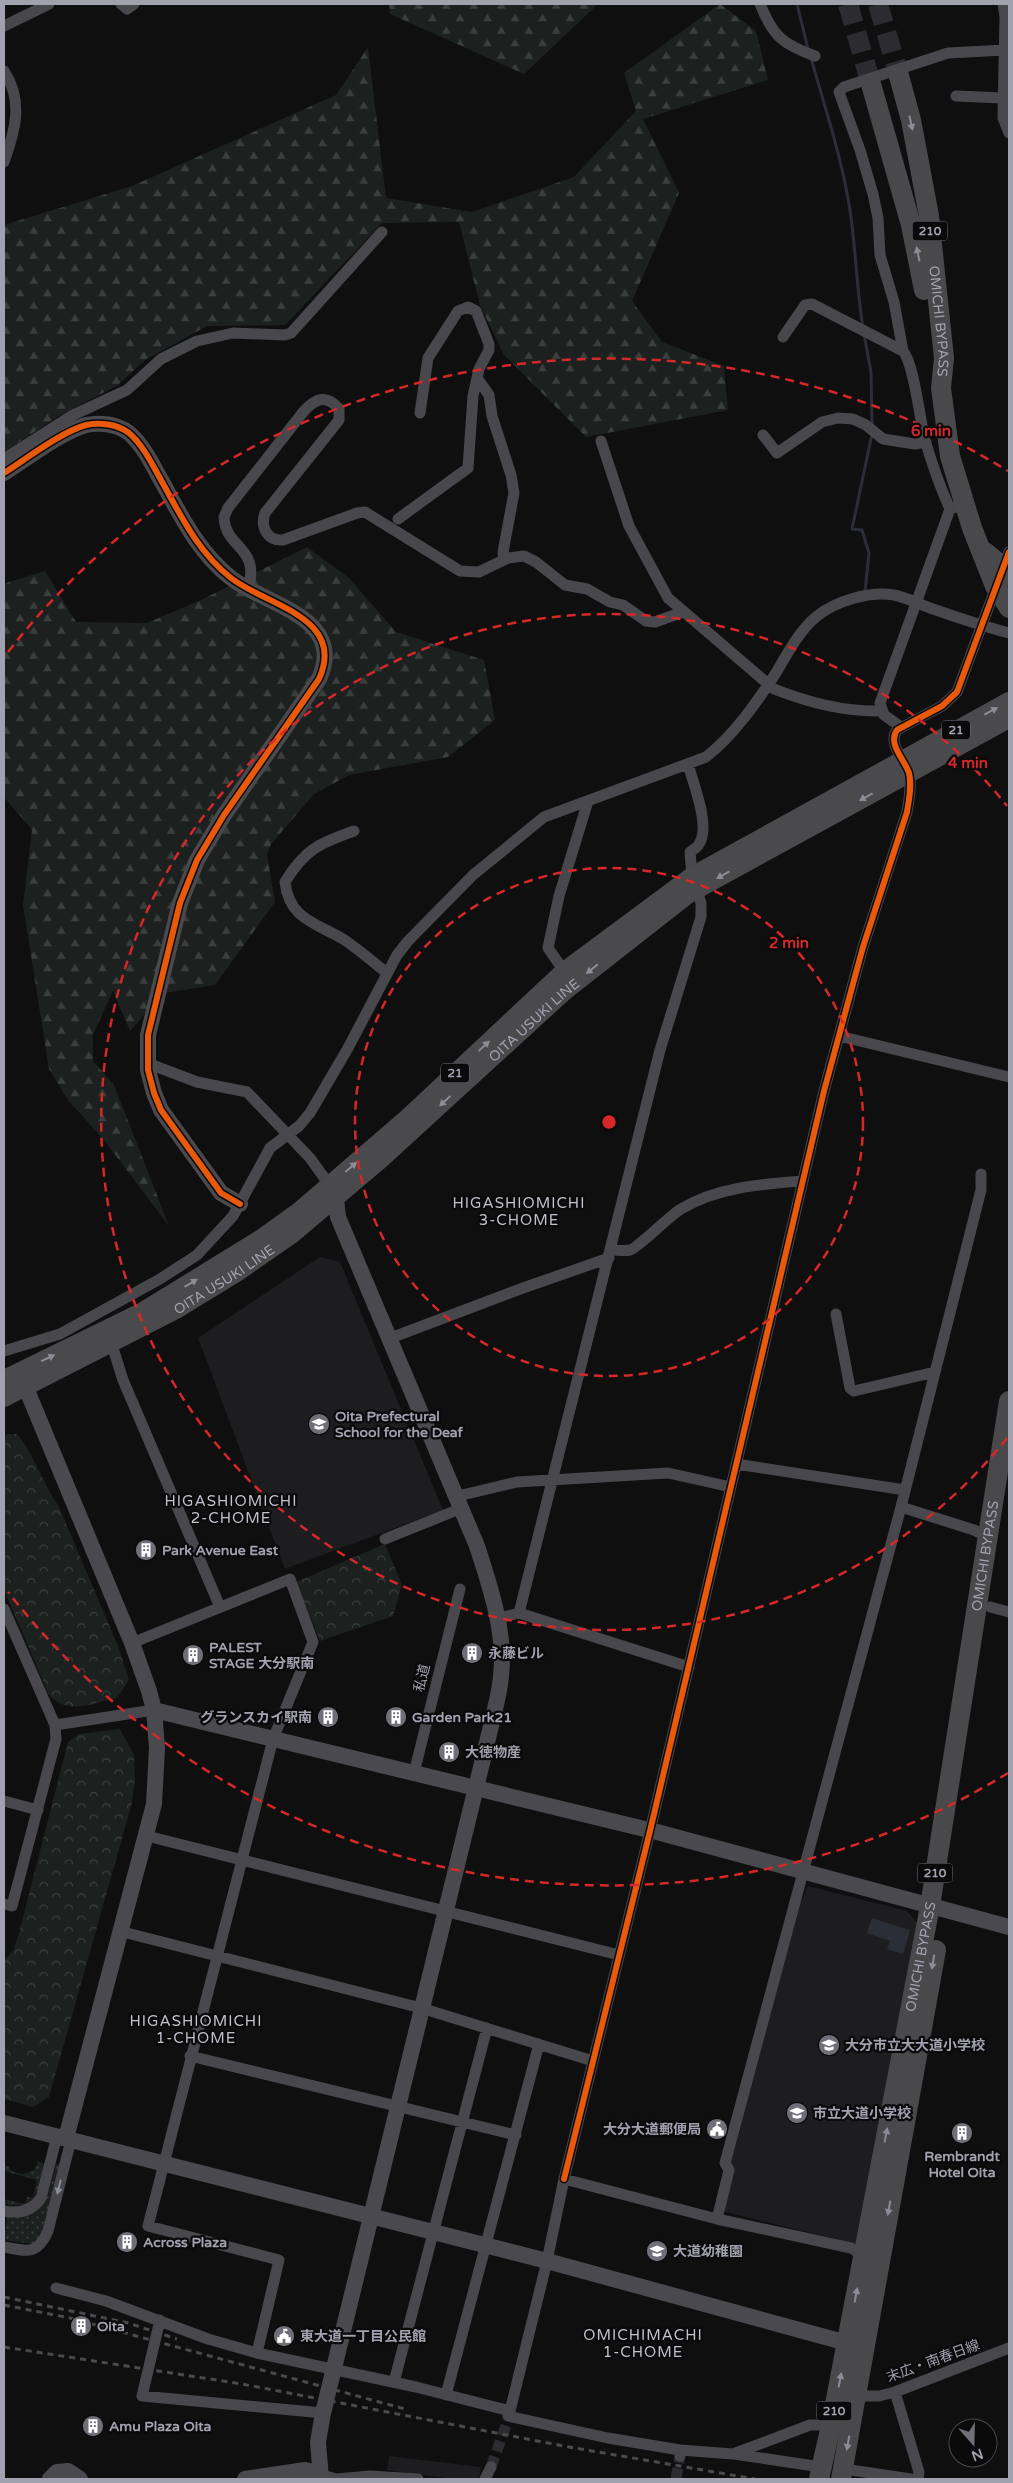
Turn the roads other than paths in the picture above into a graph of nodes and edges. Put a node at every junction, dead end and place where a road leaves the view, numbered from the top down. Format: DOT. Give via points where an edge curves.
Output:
graph roads {
  1 [pos="49,4"];
  2 [pos="121,4"];
  3 [pos="134,4"];
  4 [pos="760,4"];
  5 [pos="1003,4"];
  6 [pos="4,26"];
  7 [pos="1004,50"];
  8 [pos="815,56"];
  9 [pos="4,71"];
  10 [pos="900,76"];
  11 [pos="871,84"];
  12 [pos="956,96"];
  13 [pos="1004,98"];
  14 [pos="1009,134"];
  15 [pos="4,162"];
  16 [pos="382,232"];
  17 [pos="783,337"];
  18 [pos="903,351"];
  19 [pos="477,378"];
  20 [pos="941,388"];
  21 [pos="420,413"];
  22 [pos="763,436"];
  23 [pos="601,440"];
  24 [pos="926,442"];
  25 [pos="4,458"];
  26 [pos="4,473"];
  27 [pos="957,507"];
  28 [pos="398,519"];
  29 [pos="504,560"];
  30 [pos="1004,571"];
  31 [pos="248,589"];
  32 [pos="916,603"];
  33 [pos="1009,608"];
  34 [pos="683,612"];
  35 [pos="981,626"];
  36 [pos="1009,633"];
  37 [pos="768,685"];
  38 [pos="1009,701"];
  39 [pos="881,711"];
  40 [pos="1009,718"];
  41 [pos="901,728"];
  42 [pos="688,764"];
  43 [pos="905,766"];
  44 [pos="588,800"];
  45 [pos="354,831"];
  46 [pos="695,882"];
  47 [pos="564,971"];
  48 [pos="387,973"];
  49 [pos="839,1036"];
  50 [pos="147,1063"];
  51 [pos="1009,1077"];
  52 [pos="288,1134"];
  53 [pos="981,1174"];
  54 [pos="803,1181"];
  55 [pos="333,1191"];
  56 [pos="240,1204"];
  57 [pos="610,1254"];
  58 [pos="836,1314"];
  59 [pos="388,1340"];
  60 [pos="112,1345"];
  61 [pos="4,1351"];
  62 [pos="935,1372"];
  63 [pos="16,1380"];
  64 [pos="4,1398"];
  65 [pos="1009,1401"];
  66 [pos="736,1464"];
  67 [pos="551,1480"];
  68 [pos="1009,1481"];
  69 [pos="731,1486"];
  70 [pos="905,1490"];
  71 [pos="460,1502"];
  72 [pos="901,1507"];
  73 [pos="988,1537"];
  74 [pos="386,1539"];
  75 [pos="460,1589"];
  76 [pos="220,1607"];
  77 [pos="990,1607"];
  78 [pos="4,1609"];
  79 [pos="1009,1612"];
  80 [pos="519,1613"];
  81 [pos="496,1620"];
  82 [pos="132,1643"];
  83 [pos="689,1667"];
  84 [pos="154,1710"];
  85 [pos="55,1725"];
  86 [pos="273,1739"];
  87 [pos="414,1773"];
  88 [pos="475,1788"];
  89 [pos="4,1801"];
  90 [pos="38,1810"];
  91 [pos="650,1831"];
  92 [pos="147,1836"];
  93 [pos="241,1860"];
  94 [pos="802,1871"];
  95 [pos="4,1904"];
  96 [pos="937,1907"];
  97 [pos="445,1912"];
  98 [pos="1009,1927"];
  99 [pos="120,1931"];
  100 [pos="618,1955"];
  101 [pos="216,1956"];
  102 [pos="422,2008"];
  103 [pos="487,2028"];
  104 [pos="539,2044"];
  105 [pos="190,2056"];
  106 [pos="593,2061"];
  107 [pos="398,2106"];
  108 [pos="4,2122"];
  109 [pos="462,2122"];
  110 [pos="516,2135"];
  111 [pos="65,2138"];
  112 [pos="164,2163"];
  113 [pos="564,2178"];
  114 [pos="4,2211"];
  115 [pos="371,2216"];
  116 [pos="717,2219"];
  117 [pos="434,2232"];
  118 [pos="486,2245"];
  119 [pos="4,2247"];
  120 [pos="863,2256"];
  121 [pos="548,2261"];
  122 [pos="56,2288"];
  123 [pos="160,2320"];
  124 [pos="856,2343"];
  125 [pos="1009,2348"];
  126 [pos="257,2353"];
  127 [pos="333,2371"];
  128 [pos="394,2382"];
  129 [pos="894,2392"];
  130 [pos="446,2395"];
  131 [pos="857,2396"];
  132 [pos="323,2413"];
  133 [pos="508,2417"];
  134 [pos="831,2425"];
  135 [pos="733,2454"];
  136 [pos="491,2467"];
  137 [pos="820,2473"];
  138 [pos="842,2474"];
  139 [pos="284,2476"];
  140 [pos="320,2477"];
  141 [pos="391,2478"];
  142 [pos="50,2479"];
  143 [pos="80,2479"];
  144 [pos="245,2479"];
  145 [pos="418,2479"];
  146 [pos="485,2479"];
  147 [pos="912,2479"];
  148 [pos="918,2479"];
  1 -- 6 [label="street"];
  2 -- 3 [label="street" via="127,9"];
  4 -- 8 [label="street" via="775,34 784,43"];
  5 -- 7 [label="street"];
  7 -- 13 [label="street"];
  7 -- 18 [label="street" via="948,53 844,87 839,92 873,194 880,255 894,302"];
  9 -- 15 [label="street" via="14,91 16,107 15,131"];
  10 -- 20 [label="highway, OMICHI BYPASS / 210, one-way" via="928,208 944,358"];
  20 -- 11 [label="highway, OMICHI BYPASS / 210, one-way" via="932,359 918,255"];
  12 -- 13 [label="street"];
  13 -- 14 [label="street" via="1003,118"];
  16 -- 25 [label="street" via="291,332 285,335 233,334 197,341 161,360 127,390 73,415"];
  17 -- 18 [label="street" via="805,305 812,304"];
  18 -- 24 [label="street" via="909,360"];
  19 -- 21 [label="street" via="488,355 488,344 476,311 468,307 458,311 428,358"];
  19 -- 28 [label="street" via="468,468"];
  19 -- 29 [label="street" via="488,395 514,493"];
  20 -- 27 [label="highway, OMICHI BYPASS / 210"];
  22 -- 24 [label="street" via="778,453 822,422 838,418 853,419 866,425 883,439 915,444"];
  23 -- 34 [label="street" via="634,536 668,598"];
  24 -- 27 [label="street" via="938,483"];
  26 -- 31 [label="street" via="78,428 104,423 123,429 145,454 201,548 224,572"];
  27 -- 30 [label="highway, OMICHI BYPASS / 210" via="982,550"];
  27 -- 32 [label="street"];
  29 -- 31 [label="street" via="479,572 460,571 365,512 283,540 268,535 263,525 265,514 339,420 339,409 323,398 304,411 224,517 227,530 251,563"];
  29 -- 34 [label="street" via="528,557 565,585 591,591 649,622"];
  30 -- 33 [label="highway, OMICHI BYPASS / 210"];
  30 -- 35 [label="street"];
  31 -- 50 [label="street" via="297,614 311,625 323,646 324,664 319,679 224,815 197,860 180,904 152,1012"];
  32 -- 35 [label="street"];
  32 -- 37 [label="street" via="895,596 876,595 833,606 816,617 803,632"];
  32 -- 39 [label="street" via="882,696"];
  34 -- 37 [label="street"];
  35 -- 36 [label="street"];
  35 -- 41 [label="street" via="954,697"];
  37 -- 39 [label="street" via="792,696 855,710"];
  37 -- 42 [label="street" via="718,748"];
  43 -- 38 [label="main road, OITA USUKI LINE / 21, one-way"];
  39 -- 41 [label="street"];
  40 -- 43 [label="main road, OITA USUKI LINE / 21"];
  41 -- 43 [label="street" via="894,737 894,744"];
  42 -- 44 [label="street"];
  42 -- 46 [label="street" via="703,830 700,844 690,852"];
  43 -- 46 [label="main road, OITA USUKI LINE / 21"];
  43 -- 49 [label="street" via="909,800 907,812 863,947"];
  44 -- 47 [label="street" via="559,896 548,948"];
  44 -- 48 [label="street" via="544,817 473,875 408,941"];
  45 -- 48 [label="street" via="316,846 303,857 285,882 287,897 313,925 342,939"];
  46 -- 47 [label="main road, OITA USUKI LINE / 21"];
  46 -- 55 [label="main road, OITA USUKI LINE / 21, one-way"];
  46 -- 57 [label="street" via="701,917 660,1050"];
  55 -- 47 [label="main road, OITA USUKI LINE / 21, one-way"];
  48 -- 52 [label="street" via="310,1113"];
  49 -- 51 [label="street"];
  49 -- 54 [label="street"];
  50 -- 52 [label="street" via="197,1082 243,1090"];
  50 -- 56 [label="street" via="154,1093 165,1118 221,1193"];
  52 -- 55 [label="street"];
  52 -- 56 [label="street" via="270,1148"];
  53 -- 62 [label="street" via="981,1190"];
  54 -- 57 [label="street" via="767,1183 706,1197 680,1209 631,1250"];
  54 -- 66 [label="street"];
  55 -- 59 [label="street" via="338,1217"];
  55 -- 60 [label="main road, OITA USUKI LINE / 21" via="294,1233 176,1310"];
  63 -- 55 [label="main road, OITA USUKI LINE / 21, one-way" via="168,1297"];
  56 -- 61 [label="street" via="197,1255 176,1269 60,1334"];
  57 -- 59 [label="street"];
  57 -- 67 [label="street"];
  58 -- 62 [label="street" via="842,1355 850,1388 854,1391"];
  59 -- 71 [label="street"];
  60 -- 63 [label="main road, OITA USUKI LINE / 21"];
  60 -- 76 [label="street" via="123,1380"];
  62 -- 70 [label="street"];
  63 -- 64 [label="main road, OITA USUKI LINE / 21"];
  63 -- 82 [label="street"];
  65 -- 73 [label="highway, OMICHI BYPASS / 210"];
  66 -- 69 [label="street"];
  66 -- 70 [label="street"];
  67 -- 69 [label="street" via="668,1473"];
  67 -- 71 [label="street" via="517,1482"];
  67 -- 80 [label="street"];
  68 -- 77 [label="highway, OMICHI BYPASS / 210"];
  69 -- 83 [label="street"];
  70 -- 72 [label="street"];
  71 -- 74 [label="street"];
  71 -- 81 [label="street" via="486,1574"];
  72 -- 73 [label="street"];
  72 -- 94 [label="street"];
  73 -- 96 [label="highway, OMICHI BYPASS / 210"];
  75 -- 87 [label="street, 私道"];
  76 -- 82 [label="street"];
  76 -- 86 [label="street" via="290,1579 314,1642"];
  77 -- 79 [label="street"];
  77 -- 96 [label="highway, OMICHI BYPASS / 210"];
  78 -- 85 [label="street"];
  80 -- 81 [label="street"];
  80 -- 83 [label="street"];
  81 -- 88 [label="street" via="501,1675"];
  82 -- 84 [label="street"];
  83 -- 91 [label="street"];
  84 -- 85 [label="street"];
  84 -- 86 [label="street"];
  84 -- 92 [label="street" via="157,1776"];
  85 -- 90 [label="street" via="56,1739"];
  86 -- 87 [label="street"];
  86 -- 93 [label="street"];
  87 -- 88 [label="street"];
  88 -- 91 [label="street"];
  88 -- 97 [label="street"];
  89 -- 90 [label="street"];
  90 -- 95 [label="street" via="12,1906"];
  91 -- 94 [label="street"];
  91 -- 100 [label="street"];
  92 -- 93 [label="street"];
  92 -- 99 [label="street"];
  93 -- 97 [label="street"];
  93 -- 101 [label="street"];
  94 -- 96 [label="street"];
  94 -- 116 [label="street" via="725,2163 729,2170"];
  96 -- 98 [label="street"];
  120 -- 96 [label="highway, OMICHI BYPASS / 210, one-way"];
  96 -- 124 [label="highway, OMICHI BYPASS / 210, one-way"];
  97 -- 100 [label="street"];
  97 -- 102 [label="street"];
  99 -- 101 [label="street"];
  99 -- 111 [label="street"];
  100 -- 106 [label="street"];
  101 -- 102 [label="street"];
  101 -- 105 [label="street"];
  102 -- 103 [label="street"];
  102 -- 107 [label="street"];
  103 -- 104 [label="street"];
  103 -- 109 [label="street"];
  104 -- 106 [label="street"];
  104 -- 110 [label="street"];
  105 -- 107 [label="street"];
  105 -- 112 [label="street"];
  106 -- 113 [label="street"];
  107 -- 109 [label="street"];
  107 -- 115 [label="street"];
  108 -- 111 [label="street"];
  109 -- 110 [label="street"];
  109 -- 117 [label="street"];
  110 -- 118 [label="street"];
  111 -- 112 [label="street"];
  111 -- 114 [label="street" via="37,2204 20,2212"];
  111 -- 119 [label="street, one-way" via="43,2243 28,2251"];
  112 -- 115 [label="street"];
  112 -- 126 [label="street" via="148,2226 279,2260"];
  113 -- 116 [label="street"];
  113 -- 121 [label="street"];
  115 -- 117 [label="street"];
  115 -- 127 [label="street"];
  116 -- 120 [label="street" via="851,2248"];
  117 -- 118 [label="street"];
  117 -- 128 [label="street"];
  118 -- 121 [label="street"];
  118 -- 130 [label="street"];
  124 -- 120 [label="highway, OMICHI BYPASS / 210, one-way"];
  121 -- 124 [label="street"];
  121 -- 133 [label="street"];
  122 -- 123 [label="street"];
  123 -- 126 [label="street" via="208,2339"];
  123 -- 132 [label="street" via="142,2396"];
  124 -- 131 [label="highway, OMICHI BYPASS / 210"];
  134 -- 124 [label="highway, OMICHI BYPASS / 210, one-way"];
  125 -- 129 [label="street, 末広・南春日線"];
  126 -- 127 [label="street"];
  127 -- 128 [label="street"];
  127 -- 132 [label="street"];
  128 -- 130 [label="street"];
  129 -- 131 [label="street, 末広・南春日線"];
  129 -- 148 [label="street" via="919,2472"];
  130 -- 133 [label="street"];
  131 -- 134 [label="street"];
  131 -- 138 [label="highway, OMICHI BYPASS / 210, one-way"];
  132 -- 140 [label="street" via="318,2442"];
  133 -- 135 [label="street" via="680,2453"];
  134 -- 135 [label="street" via="810,2425"];
  134 -- 137 [label="highway, OMICHI BYPASS / 210"];
  135 -- 137 [label="street"];
  136 -- 146 [label="street"];
  138 -- 147 [label="street"];
  139 -- 140 [label="street" via="304,2470"];
  139 -- 144 [label="street"];
  140 -- 141 [label="street"];
  141 -- 145 [label="street"];
  142 -- 143 [label="street" via="62,2470 73,2472"];
}
